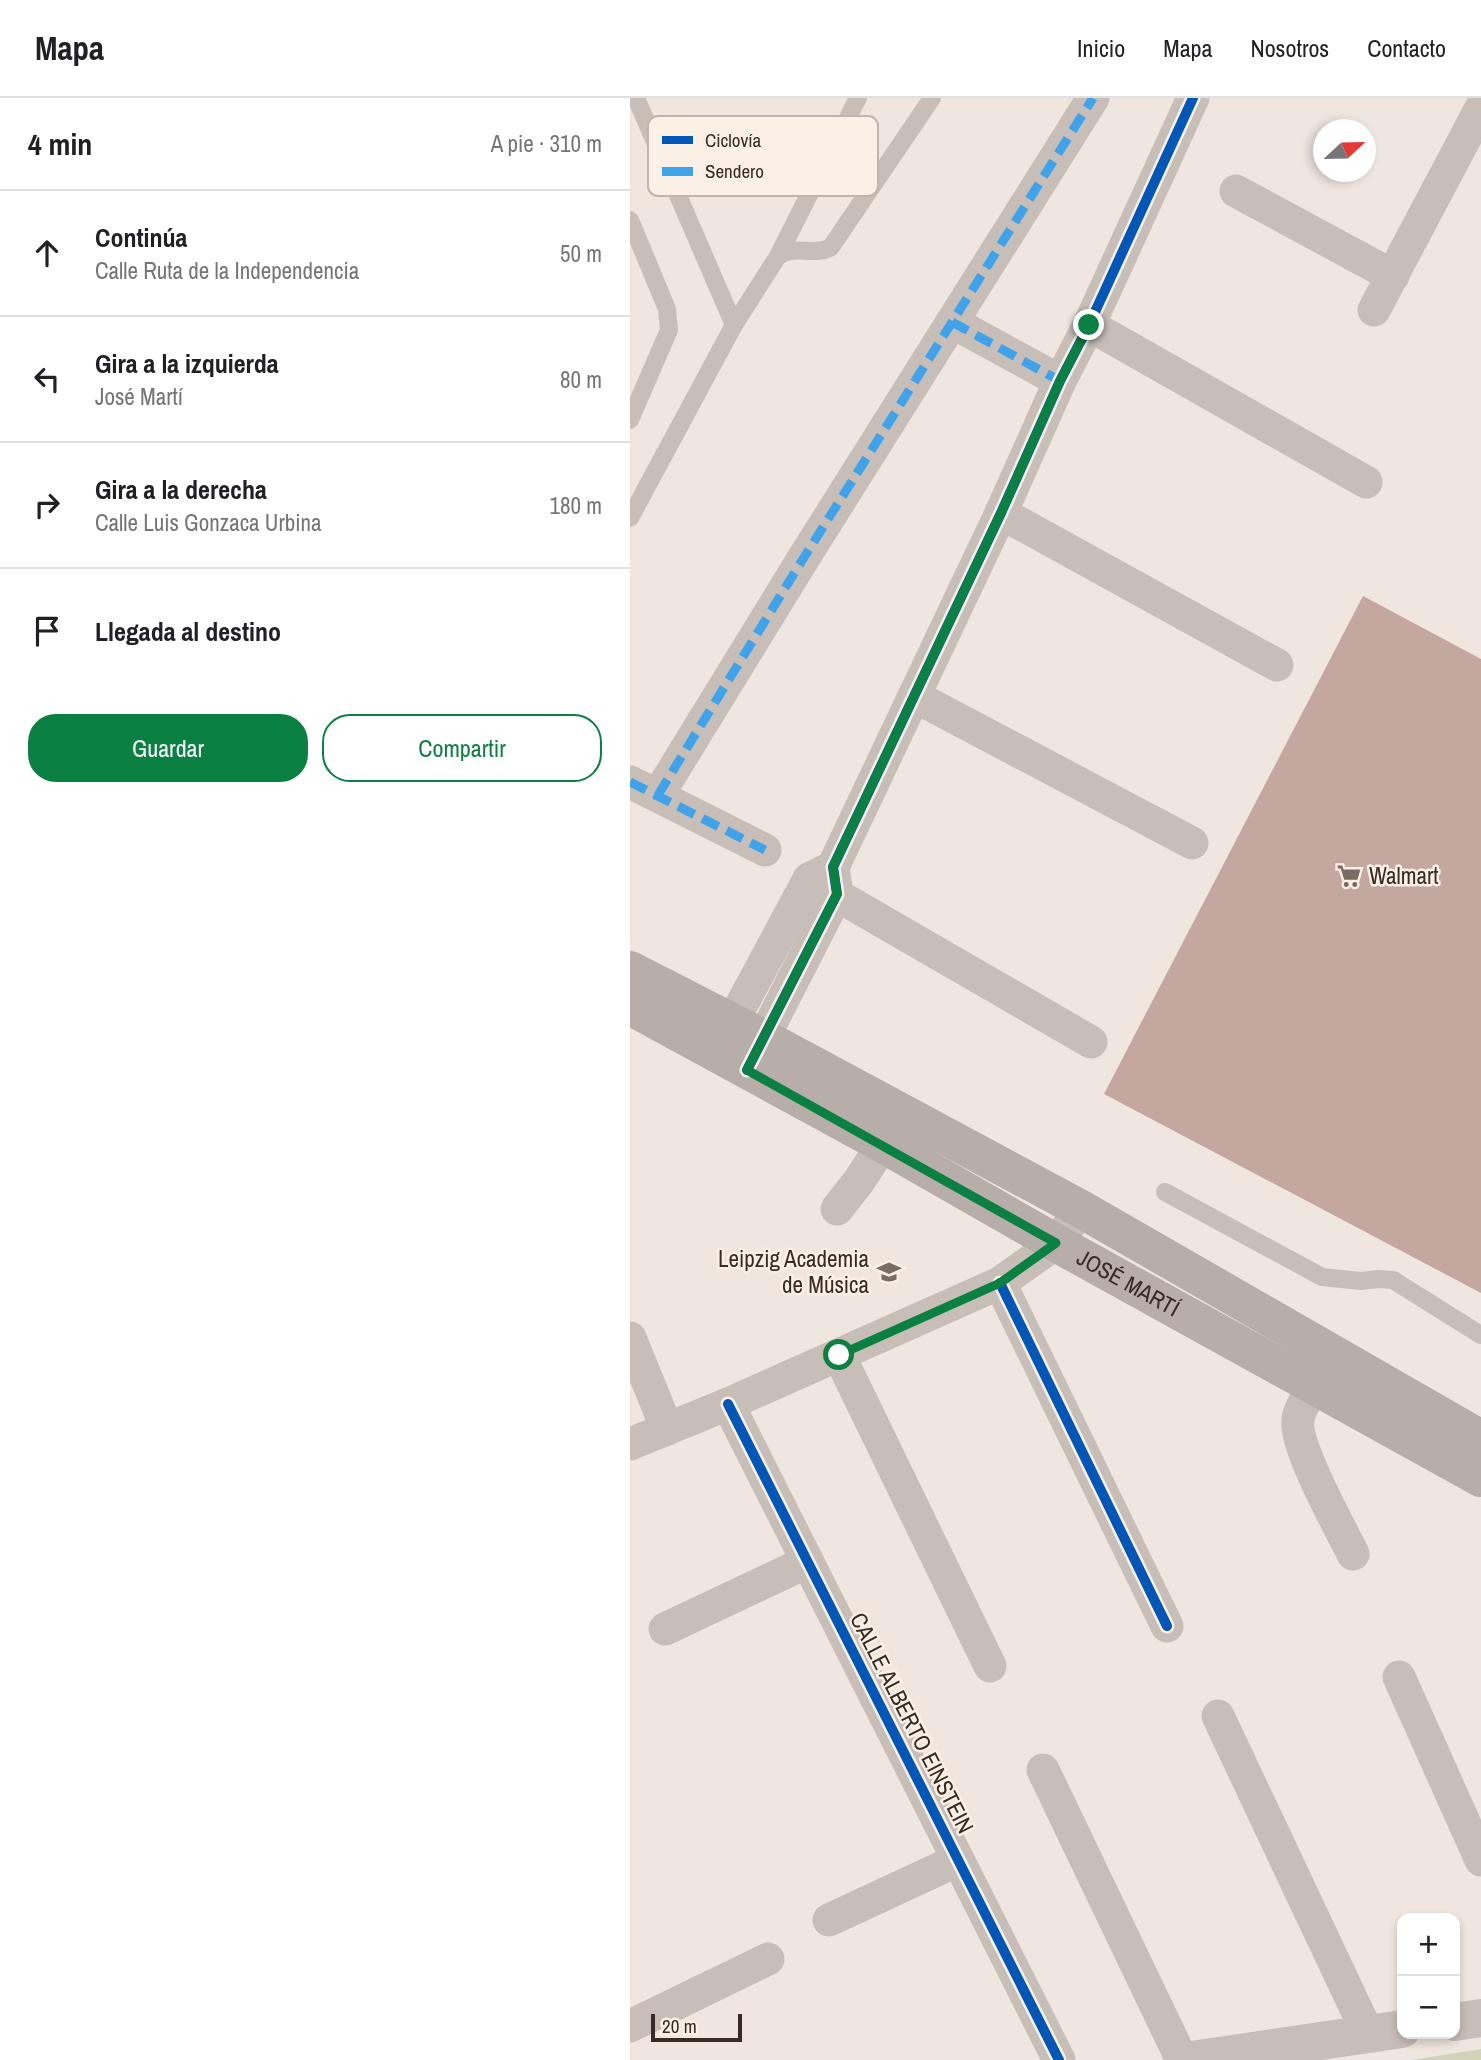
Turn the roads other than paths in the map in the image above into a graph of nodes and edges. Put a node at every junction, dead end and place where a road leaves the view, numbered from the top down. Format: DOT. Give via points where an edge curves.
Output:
graph roads {
  1 [pos="636,98"];
  2 [pos="858,98"];
  3 [pos="932,98"];
  4 [pos="1093,98"];
  5 [pos="1194,98"];
  6 [pos="1481,108"];
  7 [pos="849,116"];
  8 [pos="648,126"];
  9 [pos="878,178"];
  10 [pos="1236,191"];
  11 [pos="678,196"];
  12 [pos="808,196"];
  13 [pos="866,196"];
  14 [pos="630,220"];
  15 [pos="778,256"];
  16 [pos="1393,275"];
  17 [pos="1374,310"];
  18 [pos="952,322"];
  19 [pos="1089,325"];
  20 [pos="734,326"];
  21 [pos="1060,381"];
  22 [pos="632,409"];
  23 [pos="1366,482"];
  24 [pos="635,498"];
  25 [pos="1001,513"];
  26 [pos="630,518"];
  27 [pos="1277,665"];
  28 [pos="914,696"];
  29 [pos="644,789"];
  30 [pos="1192,843"];
  31 [pos="765,850"];
  32 [pos="826,880"];
  33 [pos="630,970"];
  34 [pos="630,1006"];
  35 [pos="1091,1042"];
  36 [pos="740,1046"];
  37 [pos="883,1144"];
  38 [pos="1165,1192"];
  39 [pos="837,1209"];
  40 [pos="1081,1209"];
  41 [pos="1056,1243"];
  42 [pos="1000,1283"];
  43 [pos="1481,1335"];
  44 [pos="630,1338"];
  45 [pos="839,1355"];
  46 [pos="1314,1386"];
  47 [pos="728,1404"];
  48 [pos="667,1429"];
  49 [pos="630,1444"];
  50 [pos="1478,1461"];
  51 [pos="1353,1555"];
  52 [pos="807,1562"];
  53 [pos="1167,1626"];
  54 [pos="665,1629"];
  55 [pos="990,1666"];
  56 [pos="1398,1677"];
  57 [pos="1218,1716"];
  58 [pos="1043,1770"];
  59 [pos="958,1860"];
  60 [pos="1481,1860"];
  61 [pos="829,1920"];
  62 [pos="768,1959"];
  63 [pos="1481,2018"];
  64 [pos="1460,2021"];
  65 [pos="630,2026"];
  66 [pos="1385,2032"];
  67 [pos="1059,2060"];
  68 [pos="1182,2060"];
  69 [pos="1192,2060"];
  1 -- 8 [label="lane"];
  2 -- 7 [label="lane"];
  3 -- 9 [label="lane"];
  4 -- 18 [label="street"];
  5 -- 19 [label="street"];
  6 -- 16 [label="street"];
  10 -- 16 [label="street"];
  11 -- 20 [label="lane"];
  12 -- 15 [label="lane"];
  13 -- 15 [label="lane" via="831,247 792,250"];
  14 -- 22 [label="lane" via="669,319 669,331"];
  15 -- 20 [label="lane"];
  16 -- 17 [label="street"];
  18 -- 21 [label="street"];
  18 -- 29 [label="street"];
  19 -- 21 [label="street"];
  19 -- 23 [label="street"];
  20 -- 24 [label="lane"];
  21 -- 25 [label="street"];
  24 -- 26 [label="lane"];
  25 -- 27 [label="street"];
  25 -- 28 [label="street"];
  28 -- 30 [label="street"];
  28 -- 32 [label="street"];
  29 -- 31 [label="street"];
  32 -- 35 [label="street"];
  32 -- 36 [label="street"];
  33 -- 36 [label="main road, JOSÉ MARTÍ"];
  34 -- 36 [label="main road, JOSÉ MARTÍ"];
  36 -- 37 [label="main road, JOSÉ MARTÍ"];
  36 -- 40 [label="main road, JOSÉ MARTÍ"];
  37 -- 39 [label="street"];
  37 -- 41 [label="main road, JOSÉ MARTÍ"];
  38 -- 43 [label="lane" via="1322,1277 1393,1280"];
  40 -- 41 [label="street"];
  40 -- 50 [label="main road, JOSÉ MARTÍ"];
  41 -- 42 [label="street"];
  41 -- 46 [label="main road, JOSÉ MARTÍ"];
  42 -- 45 [label="street"];
  42 -- 53 [label="street"];
  44 -- 48 [label="street"];
  45 -- 47 [label="street"];
  45 -- 55 [label="street"];
  46 -- 50 [label="main road, JOSÉ MARTÍ"];
  46 -- 51 [label="street" via="1297,1420 1298,1436"];
  47 -- 48 [label="street"];
  47 -- 52 [label="street, CALLE ALBERTO EINSTEIN"];
  48 -- 49 [label="street"];
  52 -- 54 [label="street"];
  52 -- 59 [label="street, CALLE ALBERTO EINSTEIN"];
  56 -- 60 [label="street"];
  57 -- 66 [label="street"];
  58 -- 68 [label="street"];
  59 -- 61 [label="street"];
  59 -- 67 [label="street, CALLE ALBERTO EINSTEIN"];
  62 -- 65 [label="street"];
  63 -- 64 [label="street"];
  66 -- 69 [label="street"];
}
